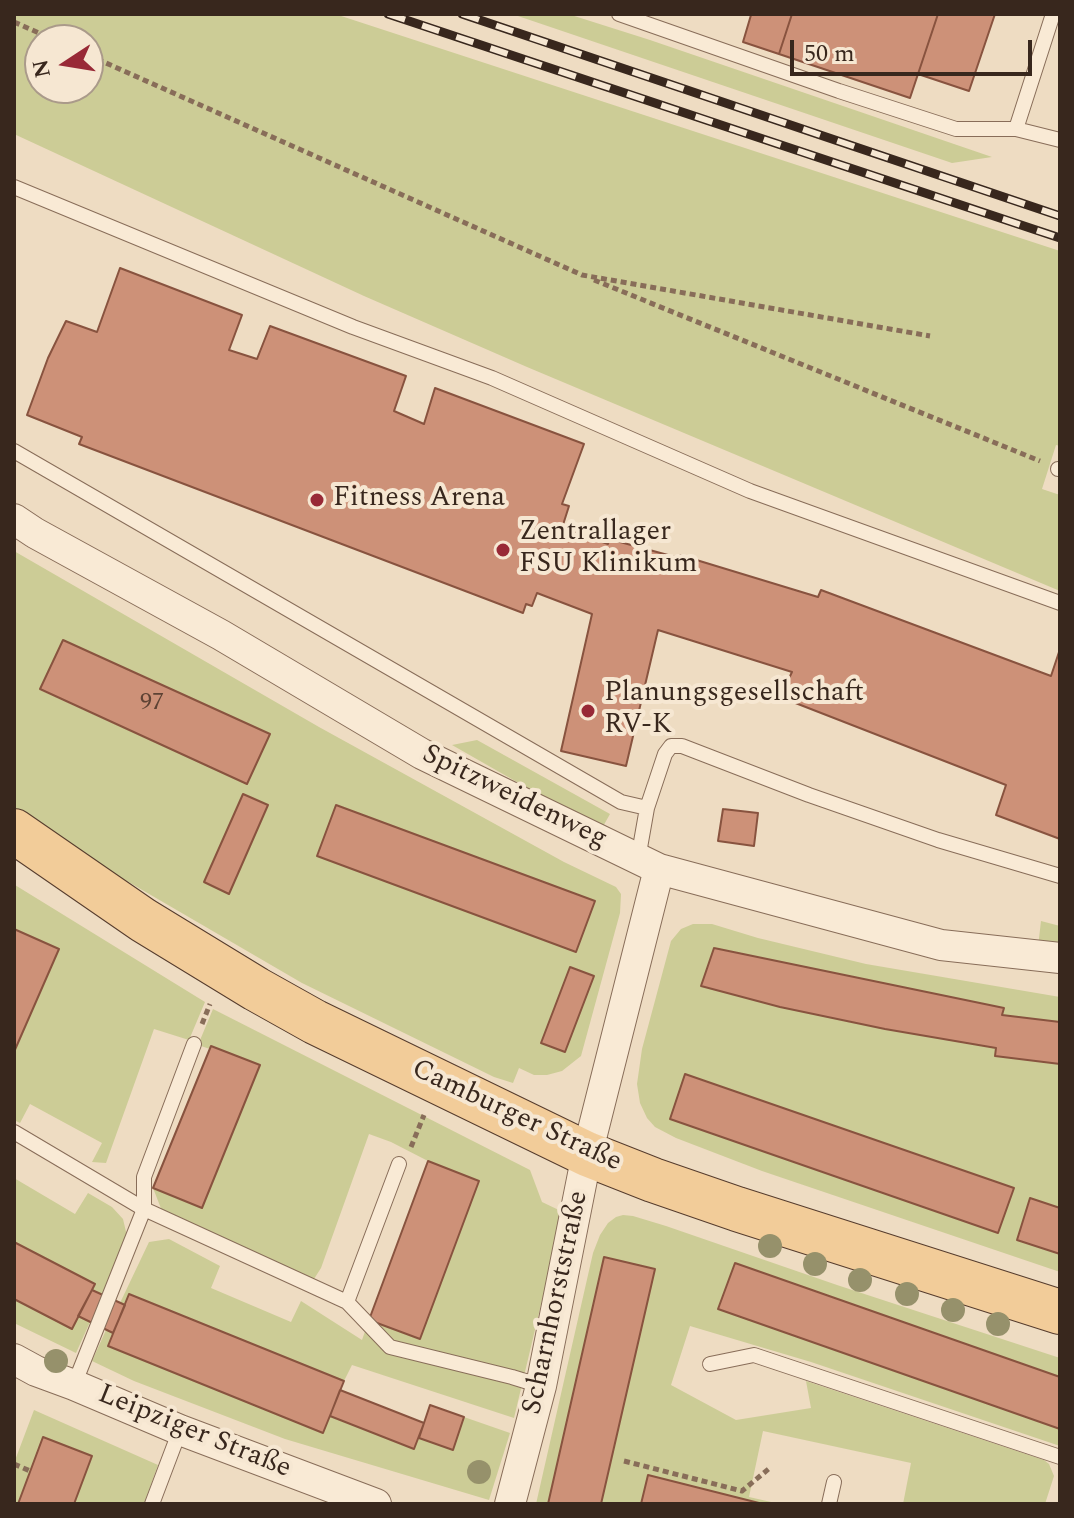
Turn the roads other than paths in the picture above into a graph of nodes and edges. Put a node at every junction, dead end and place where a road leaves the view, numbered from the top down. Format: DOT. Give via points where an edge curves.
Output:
graph roads {
  1 [pos="619,14"];
  2 [pos="1053,14"];
  3 [pos="1016,129"];
  4 [pos="1060,140"];
  5 [pos="14,187"];
  6 [pos="14,451"];
  7 [pos="14,519"];
  8 [pos="1060,603"];
  9 [pos="647,808"];
  10 [pos="14,831"];
  11 [pos="648,864"];
  12 [pos="1060,876"];
  13 [pos="1060,958"];
  14 [pos="194,1044"];
  15 [pos="14,1132"];
  16 [pos="587,1154"];
  17 [pos="399,1164"];
  18 [pos="144,1209"];
  19 [pos="347,1302"];
  20 [pos="1060,1312"];
  21 [pos="14,1359"];
  22 [pos="710,1364"];
  23 [pos="74,1385"];
  24 [pos="541,1386"];
  25 [pos="180,1430"];
  26 [pos="1060,1457"];
  27 [pos="834,1482"];
  28 [pos="152,1504"];
  29 [pos="376,1504"];
  30 [pos="510,1504"];
  31 [pos="829,1504"];
  1 -- 3 [label="lane" via="956,129"];
  2 -- 3 [label="lane"];
  3 -- 4 [label="lane"];
  5 -- 8 [label="lane" via="353,327 492,378 750,491"];
  6 -- 9 [label="lane" via="621,802"];
  7 -- 11 [label="street, Spitzweidenweg" via="422,754"];
  9 -- 11 [label="lane"];
  9 -- 12 [label="lane" via="665,754 671,746 682,746 938,840"];
  10 -- 16 [label="main road, Camburger Straße" via="256,989"];
  11 -- 13 [label="street, Spitzweidenweg" via="941,945"];
  11 -- 16 [label="street, Scharnhorststraße"];
  14 -- 18 [label="lane" via="144,1177"];
  15 -- 18 [label="lane"];
  16 -- 20 [label="main road, Camburger Straße" via="737,1209"];
  16 -- 24 [label="street, Scharnhorststraße"];
  17 -- 19 [label="lane"];
  18 -- 19 [label="lane"];
  18 -- 23 [label="lane"];
  19 -- 24 [label="lane" via="390,1347"];
  21 -- 23 [label="street, Leipziger Straße"];
  22 -- 26 [label="lane" via="754,1355"];
  23 -- 25 [label="street, Leipziger Straße"];
  24 -- 30 [label="street, Scharnhorststraße"];
  25 -- 28 [label="lane"];
  25 -- 29 [label="street, Leipziger Straße"];
  27 -- 31 [label="lane"];
}
